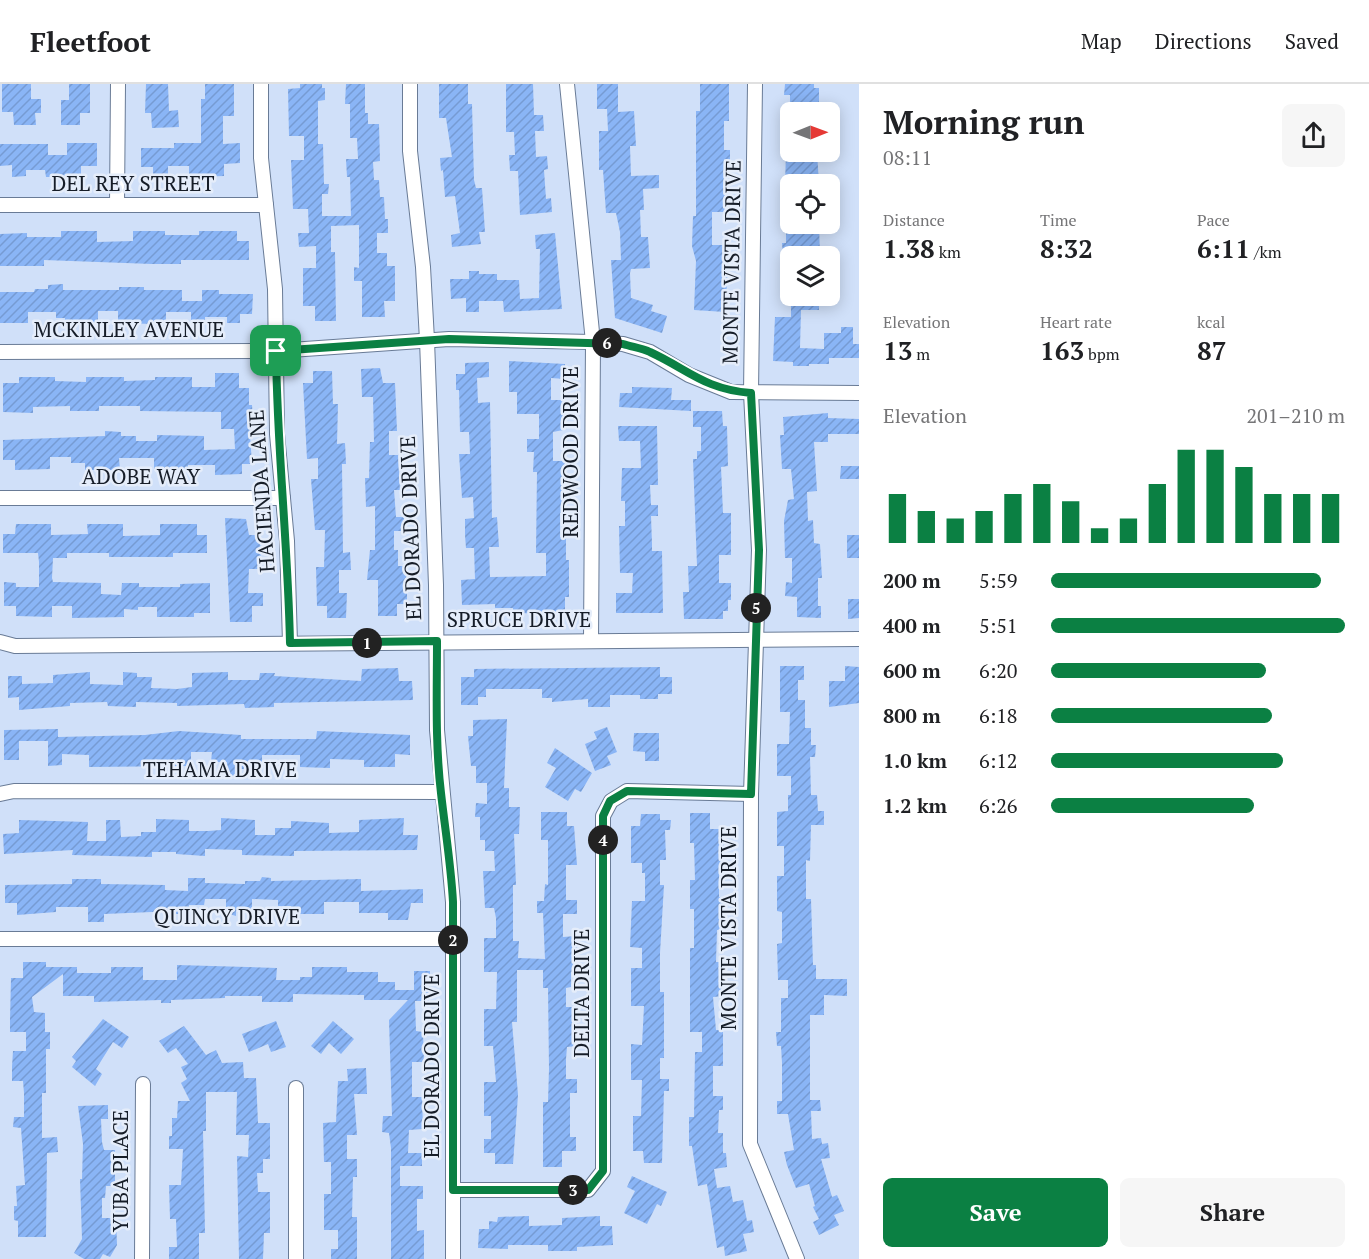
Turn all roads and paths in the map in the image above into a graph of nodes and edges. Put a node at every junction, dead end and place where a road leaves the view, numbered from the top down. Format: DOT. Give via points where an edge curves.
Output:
graph roads {
  1 [pos="118,84"];
  2 [pos="261,84"];
  3 [pos="410,84"];
  4 [pos="567,84"];
  5 [pos="755,84"];
  6 [pos="0,205"];
  7 [pos="117,205"];
  8 [pos="266,205"];
  9 [pos="427,340"];
  10 [pos="593,342"];
  11 [pos="276,351"];
  12 [pos="0,352"];
  13 [pos="751,393"];
  14 [pos="859,393"];
  15 [pos="0,498"];
  16 [pos="283,498"];
  17 [pos="859,639"];
  18 [pos="437,641"];
  19 [pos="591,641"];
  20 [pos="0,642"];
  21 [pos="754,642"];
  22 [pos="290,643"];
  23 [pos="441,792"];
  24 [pos="0,794"];
  25 [pos="751,794"];
  26 [pos="0,939"];
  27 [pos="453,939"];
  28 [pos="143,1084"];
  29 [pos="296,1088"];
  30 [pos="453,1190"];
  31 [pos="142,1259"];
  32 [pos="296,1259"];
  33 [pos="453,1259"];
  34 [pos="797,1259"];
  1 -- 7 [label="street"];
  2 -- 8 [label="street, HACIENDA LANE" via="261,158"];
  3 -- 9 [label="street, EL DORADO DRIVE" via="410,151"];
  4 -- 10 [label="street, REDWOOD DRIVE"];
  5 -- 13 [label="street, MONTE VISTA DRIVE"];
  6 -- 7 [label="street, DEL REY STREET"];
  7 -- 8 [label="street, DEL REY STREET"];
  8 -- 11 [label="street, HACIENDA LANE" via="275,289"];
  9 -- 10 [label="street, MCKINLEY AVENUE"];
  9 -- 11 [label="street, MCKINLEY AVENUE"];
  9 -- 18 [label="street, EL DORADO DRIVE"];
  10 -- 13 [label="street, MCKINLEY AVENUE" via="623,344 650,352 722,389"];
  10 -- 19 [label="street, REDWOOD DRIVE"];
  11 -- 12 [label="street, MCKINLEY AVENUE"];
  11 -- 16 [label="street, HACIENDA LANE"];
  13 -- 14 [label="street, MCKINLEY AVENUE"];
  13 -- 21 [label="street, MONTE VISTA DRIVE" via="759,550"];
  15 -- 16 [label="street, ADOBE WAY"];
  16 -- 22 [label="street, HACIENDA LANE"];
  17 -- 21 [label="street, SPRUCE DRIVE"];
  18 -- 19 [label="street, SPRUCE DRIVE"];
  18 -- 22 [label="street, SPRUCE DRIVE"];
  18 -- 23 [label="street, EL DORADO DRIVE"];
  19 -- 21 [label="street, SPRUCE DRIVE"];
  20 -- 22 [label="street, SPRUCE DRIVE"];
  21 -- 25 [label="street, MONTE VISTA DRIVE"];
  23 -- 24 [label="street, TEHAMA DRIVE"];
  23 -- 27 [label="street, EL DORADO DRIVE" via="451,865"];
  25 -- 30 [label="street, DELTA DRIVE" via="627,791 610,801 603,816 603,1171 588,1190"];
  25 -- 34 [label="street, MONTE VISTA DRIVE" via="750,1144"];
  26 -- 27 [label="street, QUINCY DRIVE"];
  27 -- 30 [label="street, EL DORADO DRIVE"];
  28 -- 31 [label="street, YUBA PLACE"];
  29 -- 32 [label="street"];
  30 -- 33 [label="street, EL DORADO DRIVE"];
}
